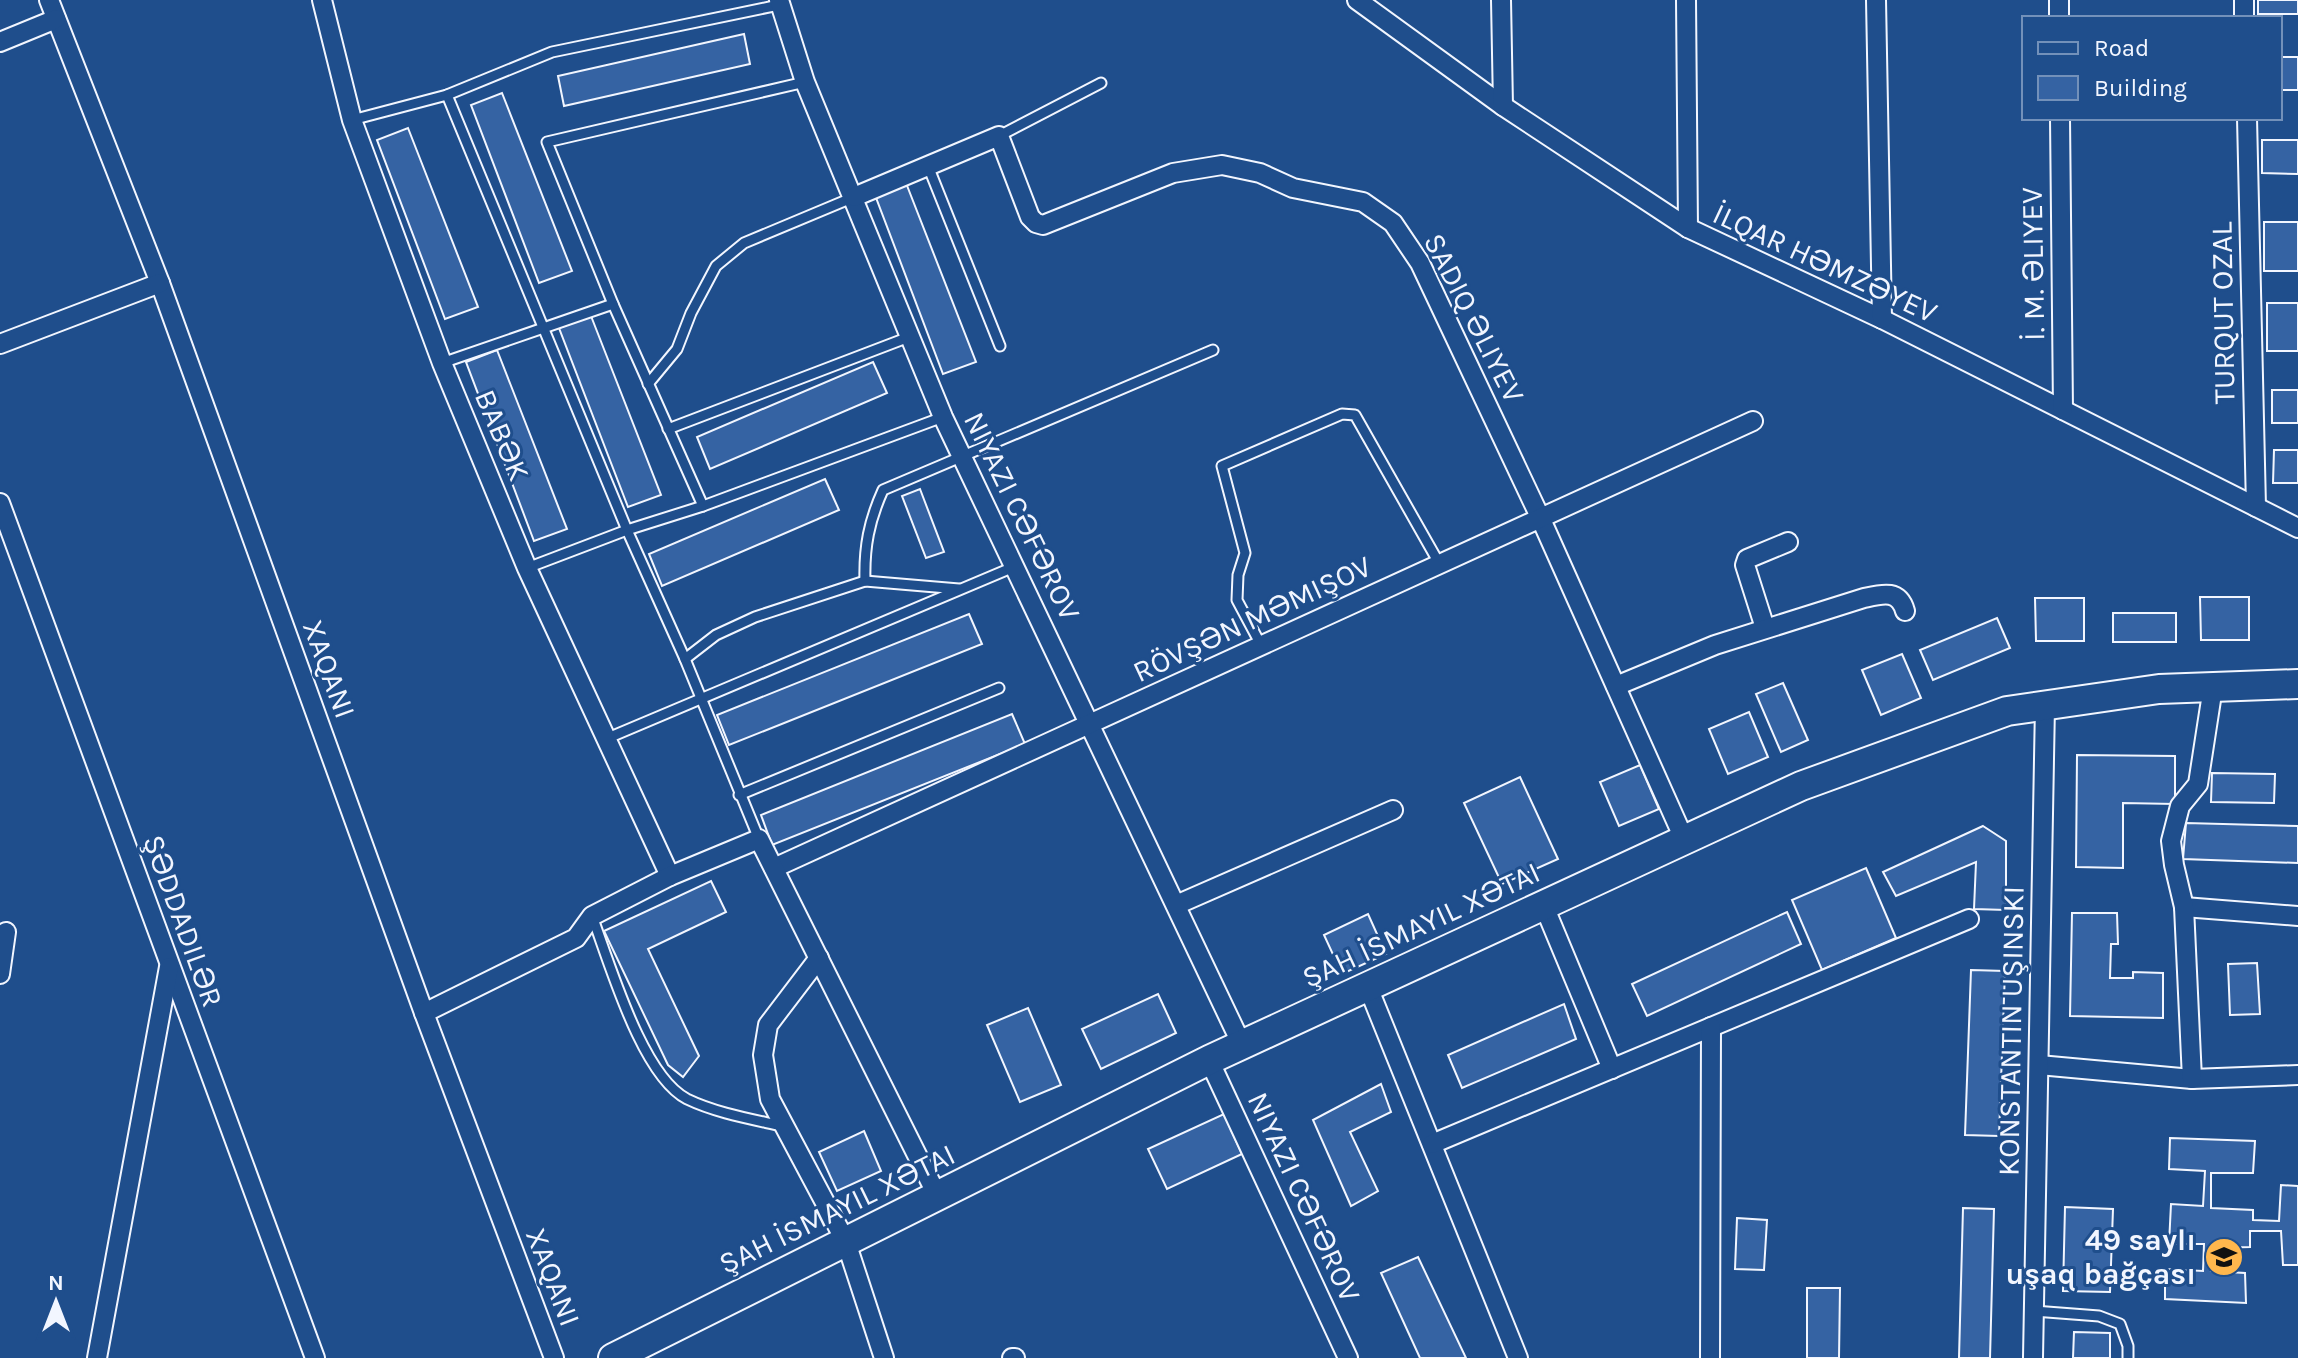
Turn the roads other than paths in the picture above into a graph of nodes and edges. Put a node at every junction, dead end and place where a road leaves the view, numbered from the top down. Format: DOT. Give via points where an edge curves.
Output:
graph roads {
  1 [pos="49,0"];
  2 [pos="322,0"];
  3 [pos="1357,0"];
  4 [pos="1501,0"];
  5 [pos="1686,0"];
  6 [pos="1876,0"];
  7 [pos="779,2"];
  8 [pos="56,19"];
  9 [pos="0,42"];
  10 [pos="805,82"];
  11 [pos="1101,83"];
  12 [pos="447,95"];
  13 [pos="1503,106"];
  14 [pos="352,120"];
  15 [pos="2060,120"];
  16 [pos="2247,120"];
  17 [pos="999,136"];
  18 [pos="928,166"];
  19 [pos="854,197"];
  20 [pos="1688,228"];
  21 [pos="160,283"];
  22 [pos="613,304"];
  23 [pos="1882,319"];
  24 [pos="543,329"];
  25 [pos="909,337"];
  26 [pos="0,344"];
  27 [pos="1000,346"];
  28 [pos="1213,350"];
  29 [pos="442,363"];
  30 [pos="648,384"];
  31 [pos="2063,410"];
  32 [pos="943,417"];
  33 [pos="1753,421"];
  34 [pos="668,429"];
  35 [pos="963,457"];
  36 [pos="0,503"];
  37 [pos="703,506"];
  38 [pos="2256,507"];
  39 [pos="1540,517"];
  40 [pos="2298,528"];
  41 [pos="627,530"];
  42 [pos="1788,542"];
  43 [pos="1439,563"];
  44 [pos="1016,566"];
  45 [pos="527,568"];
  46 [pos="865,581"];
  47 [pos="961,589"];
  48 [pos="1905,611"];
  49 [pos="1765,628"];
  50 [pos="1261,645"];
  51 [pos="685,659"];
  52 [pos="2298,684"];
  53 [pos="1616,686"];
  54 [pos="2213,687"];
  55 [pos="999,688"];
  56 [pos="701,699"];
  57 [pos="2045,705"];
  58 [pos="1090,725"];
  59 [pos="608,738"];
  60 [pos="739,795"];
  61 [pos="1393,810"];
  62 [pos="759,839"];
  63 [pos="1685,841"];
  64 [pos="774,868"];
  65 [pos="670,876"];
  66 [pos="1176,905"];
  67 [pos="1544,906"];
  68 [pos="2184,907"];
  69 [pos="592,916"];
  70 [pos="2298,916"];
  71 [pos="1969,919"];
  72 [pos="6,932"];
  73 [pos="819,958"];
  74 [pos="169,966"];
  75 [pos="0,974"];
  76 [pos="1368,987"];
  77 [pos="424,1013"];
  78 [pos="1711,1027"];
  79 [pos="1242,1045"];
  80 [pos="1209,1060"];
  81 [pos="2039,1065"];
  82 [pos="1612,1069"];
  83 [pos="2298,1075"];
  84 [pos="2192,1079"];
  85 [pos="785,1126"];
  86 [pos="1432,1144"];
  87 [pos="938,1197"];
  88 [pos="846,1242"];
  89 [pos="2034,1311"];
  90 [pos="97,1358"];
  91 [pos="315,1358"];
  92 [pos="554,1358"];
  93 [pos="613,1358"];
  94 [pos="884,1358"];
  95 [pos="1348,1358"];
  96 [pos="1518,1358"];
  97 [pos="1710,1358"];
  98 [pos="2033,1358"];
  99 [pos="2128,1358"];
  1 -- 8 [label="street, XAQANI"];
  2 -- 14 [label="street, BABƏK"];
  3 -- 13 [label="street, İLQAR HƏMZƏYEV"];
  4 -- 13 [label="street"];
  5 -- 20 [label="street"];
  6 -- 23 [label="street"];
  7 -- 10 [label="street, NIYAZI CƏFƏROV"];
  7 -- 12 [label="lane" via="552,52"];
  8 -- 9 [label="street"];
  8 -- 21 [label="street, XAQANI"];
  10 -- 19 [label="street, NIYAZI CƏFƏROV"];
  10 -- 22 [label="lane" via="547,142"];
  11 -- 17 [label="lane"];
  12 -- 14 [label="lane"];
  12 -- 24 [label="lane"];
  13 -- 20 [label="street, İLQAR HƏMZƏYEV"];
  14 -- 29 [label="street, BABƏK"];
  15 -- 31 [label="street, İ. M. ƏLIYEV"];
  16 -- 38 [label="street, TURQUT OZAL"];
  17 -- 18 [label="street"];
  17 -- 39 [label="street" via="1030,217 1043,225 1173,173 1222,165 1260,173 1293,188 1363,202 1393,223 1420,263"];
  18 -- 19 [label="street"];
  18 -- 27 [label="lane"];
  19 -- 25 [label="street, NIYAZI CƏFƏROV"];
  19 -- 30 [label="lane" via="744,243 716,266 677,349"];
  20 -- 23 [label="street, İLQAR HƏMZƏYEV"];
  21 -- 26 [label="street"];
  21 -- 77 [label="street, XAQANI"];
  22 -- 24 [label="lane"];
  22 -- 30 [label="lane"];
  23 -- 31 [label="street, İLQAR HƏMZƏYEV"];
  24 -- 29 [label="lane"];
  24 -- 41 [label="lane"];
  25 -- 32 [label="street, NIYAZI CƏFƏROV"];
  25 -- 34 [label="lane"];
  28 -- 35 [label="lane"];
  29 -- 45 [label="street, BABƏK"];
  30 -- 34 [label="lane"];
  31 -- 38 [label="street, İLQAR HƏMZƏYEV"];
  32 -- 35 [label="street, NIYAZI CƏFƏROV"];
  32 -- 37 [label="lane"];
  33 -- 39 [label="street, RÖVŞƏN MƏMIŞOV"];
  34 -- 37 [label="lane"];
  35 -- 44 [label="street, NIYAZI CƏFƏROV"];
  35 -- 46 [label="lane" via="883,490 864,550"];
  36 -- 74 [label="street, ŞƏDDADILƏR"];
  37 -- 41 [label="lane"];
  38 -- 40 [label="street, İLQAR HƏMZƏYEV"];
  39 -- 43 [label="street, RÖVŞƏN MƏMIŞOV"];
  39 -- 53 [label="street"];
  41 -- 45 [label="lane"];
  41 -- 51 [label="lane"];
  42 -- 49 [label="street" via="1747,559 1745,565"];
  43 -- 50 [label="street, RÖVŞƏN MƏMIŞOV"];
  43 -- 50 [label="lane" via="1355,415 1342,414 1222,466 1245,553 1237,600"];
  44 -- 47 [label="lane"];
  44 -- 58 [label="street, NIYAZI CƏFƏROV"];
  45 -- 59 [label="street, BABƏK"];
  46 -- 47 [label="lane"];
  46 -- 51 [label="lane" via="755,617 716,635"];
  47 -- 56 [label="lane"];
  48 -- 49 [label="street" via="1902,601 1886,593"];
  49 -- 53 [label="street"];
  50 -- 58 [label="street, RÖVŞƏN MƏMIŞOV"];
  51 -- 56 [label="lane"];
  52 -- 54 [label="main road"];
  53 -- 63 [label="street"];
  54 -- 57 [label="main road"];
  54 -- 68 [label="street" via="2198,784 2180,806 2171,841"];
  55 -- 60 [label="lane"];
  56 -- 59 [label="lane"];
  56 -- 60 [label="lane"];
  57 -- 63 [label="main road" via="2007,711 1801,786"];
  57 -- 81 [label="street, KONSTANTIN UŞINSKI"];
  58 -- 64 [label="street, RÖVŞƏN MƏMIŞOV"];
  58 -- 66 [label="street, NIYAZI CƏFƏROV"];
  59 -- 65 [label="street, BABƏK"];
  60 -- 62 [label="lane"];
  61 -- 66 [label="street"];
  62 -- 64 [label="street"];
  62 -- 65 [label="street"];
  63 -- 67 [label="main road"];
  64 -- 73 [label="street"];
  65 -- 69 [label="street"];
  66 -- 79 [label="street, NIYAZI CƏFƏROV"];
  67 -- 76 [label="main road"];
  67 -- 82 [label="street"];
  68 -- 70 [label="street"];
  68 -- 84 [label="street"];
  69 -- 77 [label="street" via="576,938"];
  69 -- 85 [label="lane" via="639,1039 665,1083 687,1099"];
  71 -- 78 [label="street"];
  72 -- 75 [label="street"];
  73 -- 85 [label="street" via="768,1025 763,1055 770,1099"];
  73 -- 87 [label="street"];
  74 -- 90 [label="street"];
  74 -- 91 [label="street, ŞƏDDADILƏR"];
  76 -- 79 [label="main road"];
  76 -- 86 [label="street"];
  77 -- 92 [label="street, XAQANI"];
  78 -- 82 [label="street"];
  78 -- 97 [label="street"];
  79 -- 80 [label="main road"];
  80 -- 87 [label="main road"];
  80 -- 95 [label="street, NIYAZI CƏFƏROV"];
  81 -- 84 [label="street"];
  81 -- 89 [label="street, KONSTANTIN UŞINSKI"];
  82 -- 86 [label="street"];
  83 -- 84 [label="street"];
  85 -- 88 [label="street"];
  86 -- 96 [label="street"];
  87 -- 88 [label="main road"];
  88 -- 93 [label="main road"];
  88 -- 94 [label="street"];
  89 -- 98 [label="street, KONSTANTIN UŞINSKI"];
  89 -- 99 [label="lane" via="2099,1316 2120,1324"];
}
